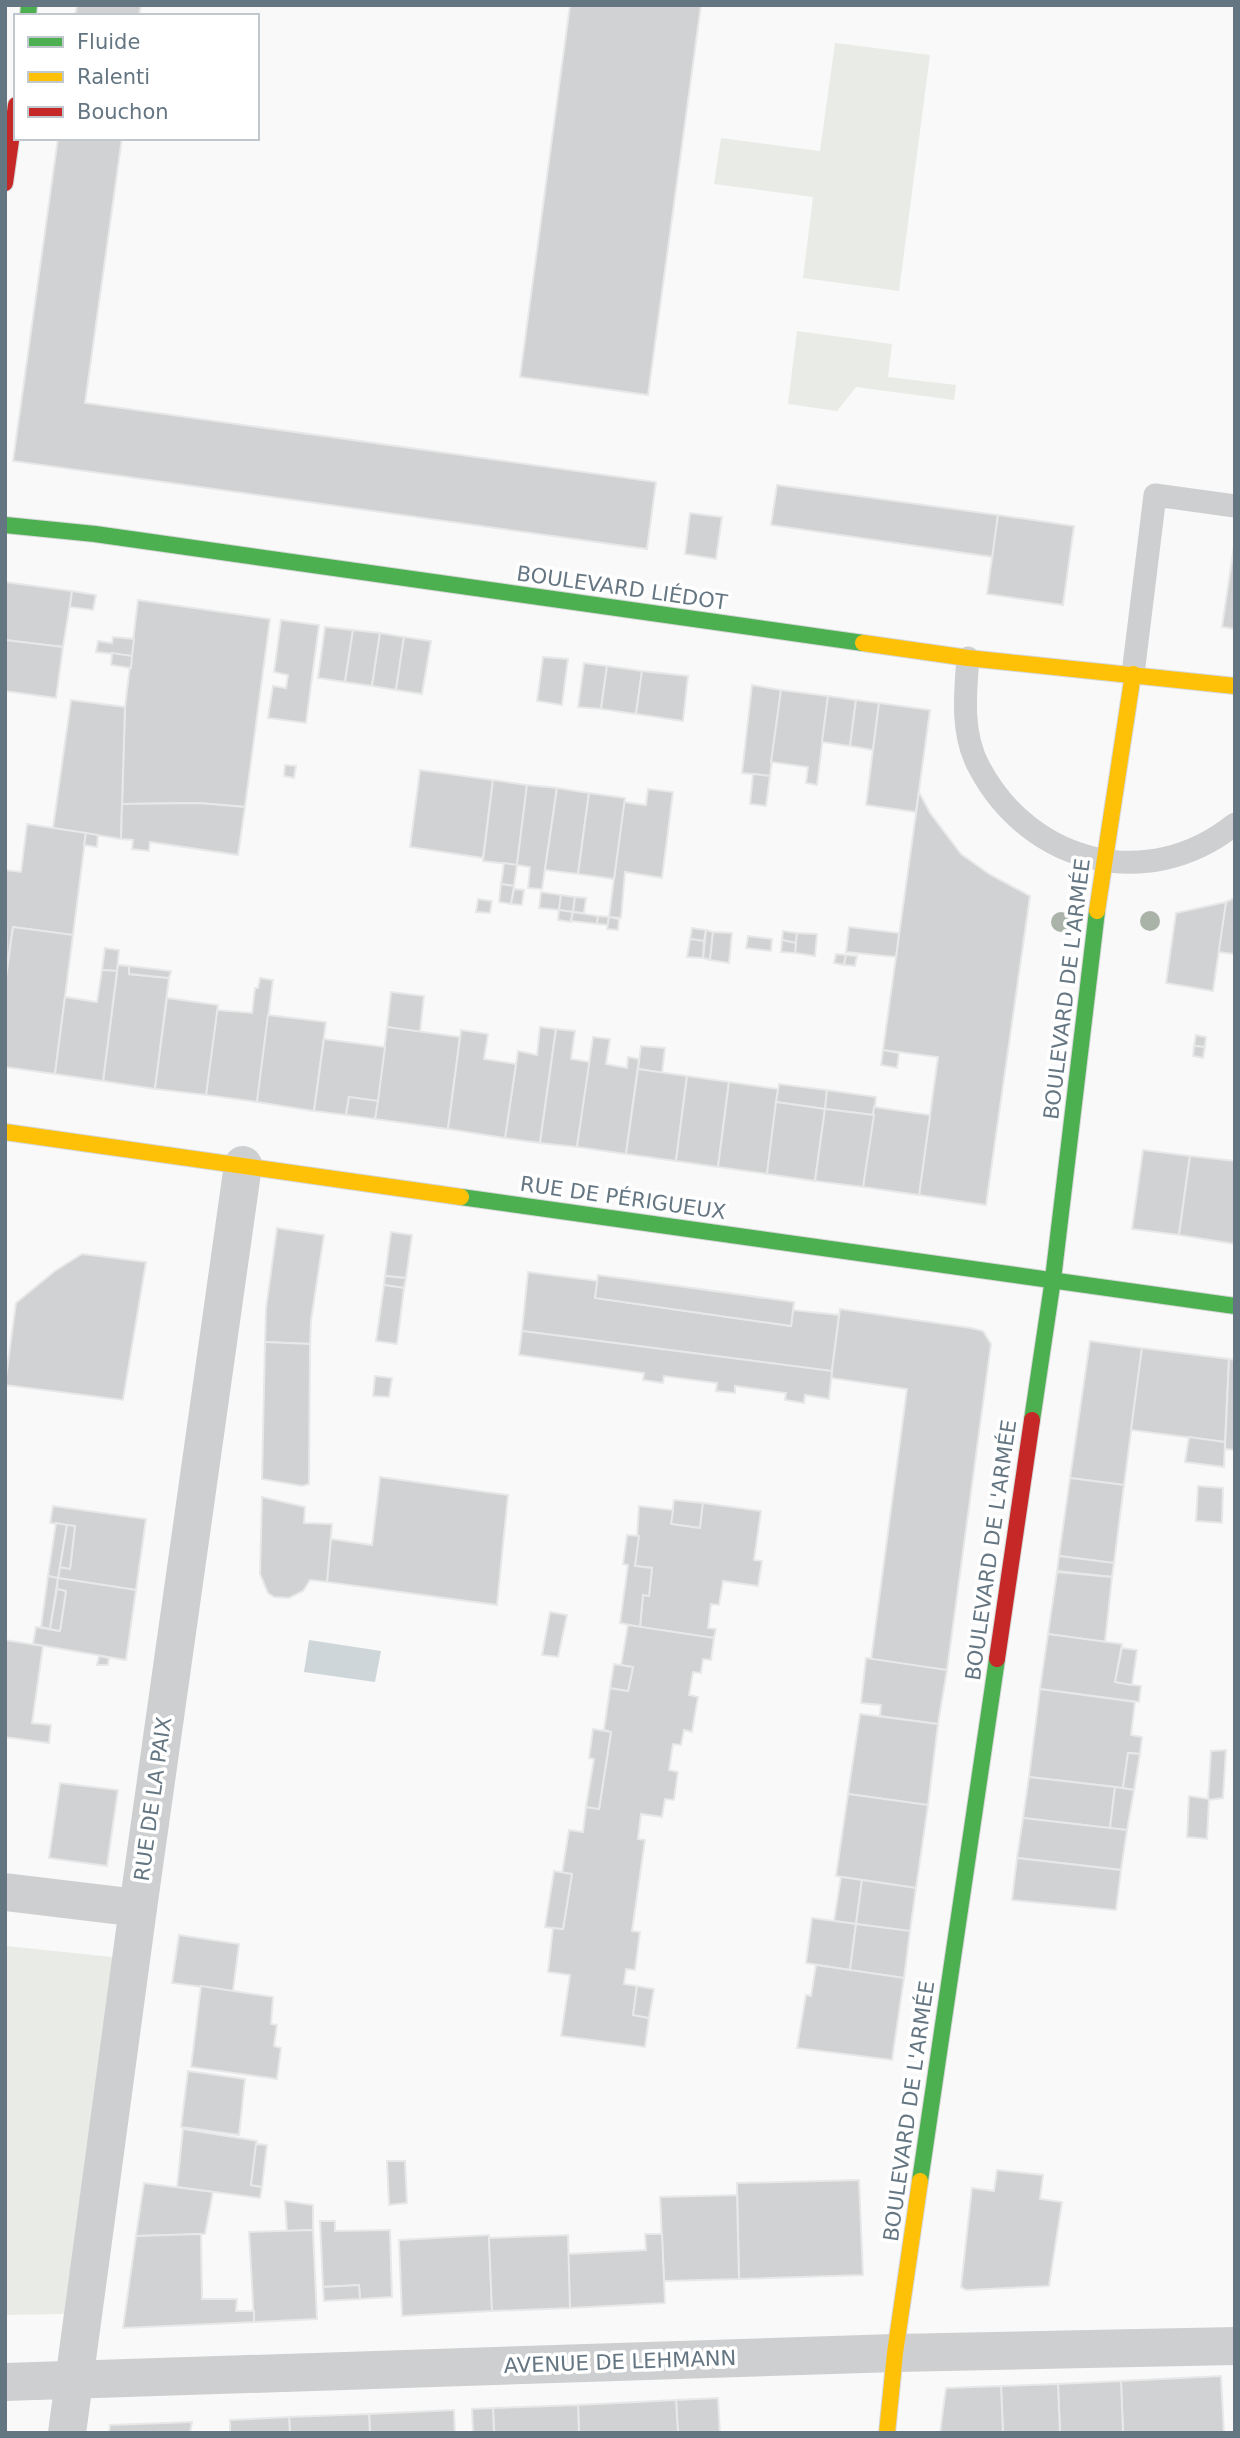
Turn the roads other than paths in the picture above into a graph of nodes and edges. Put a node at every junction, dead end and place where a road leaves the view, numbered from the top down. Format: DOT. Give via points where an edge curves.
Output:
graph roads {
  1 [pos="14,120"];
  2 [pos="5,183"];
  3 [pos="1235,506"];
  4 [pos="5,525"];
  5 [pos="968,658"];
  6 [pos="1133,674"];
  7 [pos="1235,687"];
  8 [pos="1235,824"];
  9 [pos="1104,862"];
  10 [pos="5,1132"];
  11 [pos="243,1166"];
  12 [pos="1053,1279"];
  13 [pos="1235,1306"];
  14 [pos="5,1892"];
  15 [pos="138,1908"];
  16 [pos="1235,2346"];
  17 [pos="895,2353"];
  18 [pos="75,2380"];
  19 [pos="5,2382"];
  20 [pos="67,2433"];
  21 [pos="887,2433"];
  1 -- 2 [label="main road"];
  3 -- 6 [label="lane" via="1154,495"];
  4 -- 5 [label="main road, BOULEVARD LIÉDOT"];
  5 -- 6 [label="main road, BOULEVARD LIÉDOT"];
  5 -- 9 [label="lane" via="964,712 974,752 1008,811 1052,845"];
  6 -- 7 [label="main road, BOULEVARD LIÉDOT"];
  6 -- 9 [label="main road, BOULEVARD DE L'ARMÉE"];
  8 -- 9 [label="lane" via="1213,842 1160,861"];
  9 -- 12 [label="main road, BOULEVARD DE L'ARMÉE"];
  10 -- 11 [label="main road, RUE DE PÉRIGUEUX"];
  11 -- 12 [label="main road, RUE DE PÉRIGUEUX"];
  11 -- 15 [label="street, RUE DE LA PAIX"];
  12 -- 13 [label="main road, RUE DE PÉRIGUEUX"];
  12 -- 17 [label="main road, BOULEVARD DE L'ARMÉE"];
  14 -- 15 [label="street"];
  15 -- 18 [label="street, RUE DE LA PAIX"];
  16 -- 17 [label="street, AVENUE DE LEHMANN"];
  17 -- 18 [label="street, AVENUE DE LEHMANN"];
  17 -- 21 [label="main road, BOULEVARD DE L'ARMÉE"];
  18 -- 19 [label="street, AVENUE DE LEHMANN"];
  18 -- 20 [label="street, RUE DE LA PAIX"];
}
